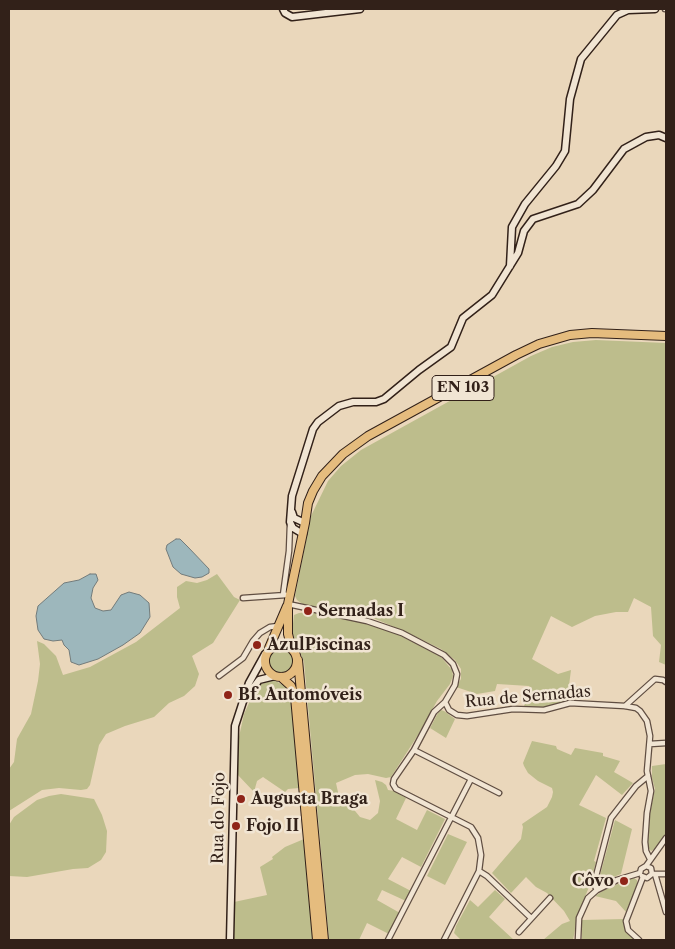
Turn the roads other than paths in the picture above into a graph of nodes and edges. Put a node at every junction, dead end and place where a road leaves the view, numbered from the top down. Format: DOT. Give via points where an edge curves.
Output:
graph roads {
  1 [pos="283,9"];
  2 [pos="360,9"];
  3 [pos="655,9"];
  4 [pos="666,138"];
  5 [pos="510,266"];
  6 [pos="666,338"];
  7 [pos="290,508"];
  8 [pos="290,522"];
  9 [pos="305,523"];
  10 [pos="303,534"];
  11 [pos="243,598"];
  12 [pos="287,598"];
  13 [pos="278,626"];
  14 [pos="292,649"];
  15 [pos="267,652"];
  16 [pos="298,660"];
  17 [pos="219,676"];
  18 [pos="278,676"];
  19 [pos="666,682"];
  20 [pos="245,698"];
  21 [pos="444,702"];
  22 [pos="625,706"];
  23 [pos="650,744"];
  24 [pos="666,744"];
  25 [pos="414,750"];
  26 [pos="648,776"];
  27 [pos="471,779"];
  28 [pos="499,793"];
  29 [pos="451,817"];
  30 [pos="666,838"];
  31 [pos="650,859"];
  32 [pos="646,866"];
  33 [pos="479,871"];
  34 [pos="640,873"];
  35 [pos="654,874"];
  36 [pos="666,874"];
  37 [pos="643,877"];
  38 [pos="597,890"];
  39 [pos="550,898"];
  40 [pos="666,912"];
  41 [pos="531,918"];
  42 [pos="519,932"];
  43 [pos="230,940"];
  44 [pos="317,940"];
  45 [pos="324,940"];
  46 [pos="388,940"];
  47 [pos="444,940"];
  48 [pos="578,940"];
  49 [pos="640,940"];
  1 -- 2 [label="main road" via="292,17"];
  3 -- 5 [label="main road" via="628,10 617,15 581,59 570,99 565,150 512,227"];
  4 -- 5 [label="main road" via="659,135 646,137 624,149 593,190 578,204 534,219 524,231 518,253"];
  5 -- 7 [label="main road" via="492,295 463,318 451,347 384,399 339,406 318,422 313,429"];
  6 -- 9 [label="main road, EN 103" via="584,337 549,344 519,357 346,455 324,482"];
  7 -- 8 [label="main road"];
  7 -- 9 [label="main road" via="294,518"];
  8 -- 10 [label="main road"];
  8 -- 12 [label="street"];
  9 -- 10 [label="main road, EN 103"];
  10 -- 12 [label="main road, EN 103"];
  11 -- 12 [label="street"];
  12 -- 13 [label="main road, EN 103"];
  12 -- 14 [label="main road, EN 103" via="288,634"];
  12 -- 21 [label="street, Rua de Sernadas" via="402,633 438,651 453,664 457,674"];
  13 -- 15 [label="main road, EN 103"];
  13 -- 17 [label="street" via="270,626 260,633 243,658"];
  14 -- 15 [label="main road" via="283,644 273,646"];
  14 -- 16 [label="main road, EN 103"];
  15 -- 18 [label="main road" via="265,665 270,673"];
  15 -- 20 [label="main road, Rua do Fojo / EN 103"];
  16 -- 18 [label="main road, EN 103" via="294,670 286,676"];
  16 -- 45 [label="main road"];
  18 -- 20 [label="main road, Rua do Fojo / EN 103" via="259,680"];
  18 -- 44 [label="main road" via="290,686 295,697"];
  19 -- 22 [label="street" via="655,679"];
  20 -- 43 [label="main road, Rua do Fojo / EN 103" via="237,719 234,750"];
  21 -- 22 [label="street, Rua de Sernadas" via="453,714 462,716 512,709 544,710 570,703"];
  21 -- 25 [label="street" via="434,712"];
  22 -- 23 [label="street, Rua de Sernadas" via="636,708 644,716"];
  23 -- 24 [label="street"];
  23 -- 26 [label="street, Rua de Sernadas"];
  25 -- 27 [label="street"];
  25 -- 29 [label="street" via="394,779 394,787"];
  26 -- 31 [label="street, Rua de Sernadas" via="652,791 647,813 646,847"];
  26 -- 38 [label="street" via="611,818 594,884"];
  27 -- 28 [label="street"];
  27 -- 29 [label="street"];
  29 -- 33 [label="street" via="476,833 481,855"];
  29 -- 46 [label="street"];
  30 -- 31 [label="street"];
  31 -- 32 [label="street"];
  32 -- 34 [label="street"];
  32 -- 35 [label="street"];
  33 -- 41 [label="street"];
  33 -- 47 [label="street"];
  34 -- 37 [label="street"];
  34 -- 38 [label="street" via="628,875"];
  35 -- 36 [label="street"];
  35 -- 37 [label="street"];
  35 -- 40 [label="street"];
  37 -- 49 [label="street" via="626,921 628,930"];
  38 -- 48 [label="street" via="588,898 581,912"];
  39 -- 41 [label="street"];
  41 -- 42 [label="street"];
}
